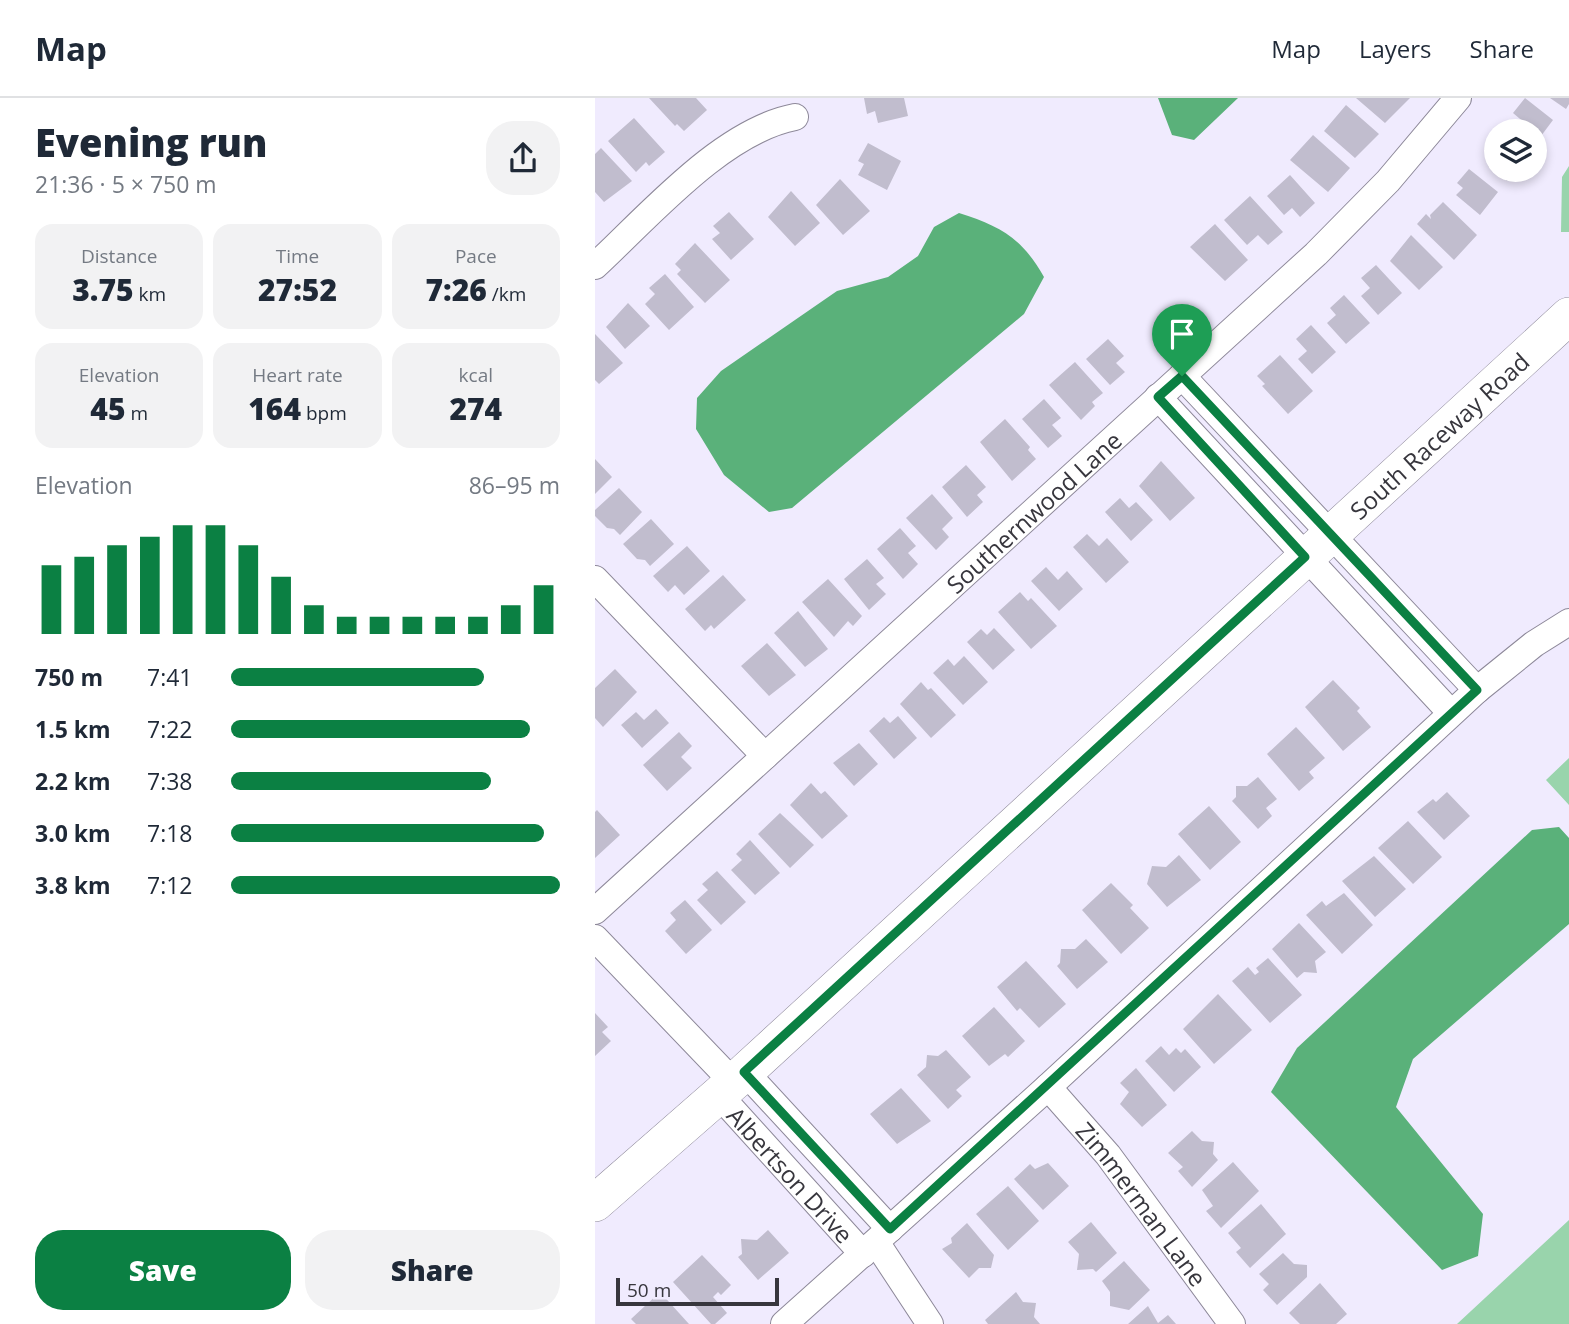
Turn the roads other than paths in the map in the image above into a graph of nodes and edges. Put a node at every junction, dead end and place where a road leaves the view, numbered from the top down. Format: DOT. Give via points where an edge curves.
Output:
graph roads {
  1 [pos="1458,98"];
  2 [pos="795,117"];
  3 [pos="595,265"];
  4 [pos="1569,316"];
  5 [pos="1182,376"];
  6 [pos="1158,397"];
  7 [pos="1332,533"];
  8 [pos="1305,557"];
  9 [pos="595,579"];
  10 [pos="1569,622"];
  11 [pos="1477,690"];
  12 [pos="1451,713"];
  13 [pos="765,756"];
  14 [pos="595,911"];
  15 [pos="595,938"];
  16 [pos="732,1083"];
  17 [pos="1048,1087"];
  18 [pos="595,1203"];
  19 [pos="876,1242"];
  20 [pos="784,1324"];
  21 [pos="930,1324"];
  22 [pos="1233,1324"];
  1 -- 5 [label="street, Southernwood Lane" via="1344,226"];
  2 -- 3 [label="street" via="727,147"];
  4 -- 7 [label="main road, South Raceway Road"];
  5 -- 6 [label="street, Southernwood Lane"];
  5 -- 7 [label="street"];
  6 -- 8 [label="street"];
  6 -- 13 [label="street, Southernwood Lane"];
  7 -- 8 [label="main road, South Raceway Road"];
  7 -- 11 [label="street"];
  8 -- 12 [label="street"];
  8 -- 16 [label="main road, South Raceway Road"];
  9 -- 13 [label="street"];
  10 -- 11 [label="street"];
  11 -- 12 [label="street"];
  12 -- 17 [label="street"];
  13 -- 14 [label="street, Southernwood Lane"];
  15 -- 16 [label="street"];
  16 -- 18 [label="main road, South Raceway Road"];
  16 -- 19 [label="street, Albertson Drive"];
  16 -- 19 [label="street, Albertson Drive"];
  17 -- 19 [label="street"];
  17 -- 22 [label="street, Zimmerman Lane" via="1108,1155"];
  19 -- 20 [label="street"];
  19 -- 21 [label="street, Albertson Drive"];
}
